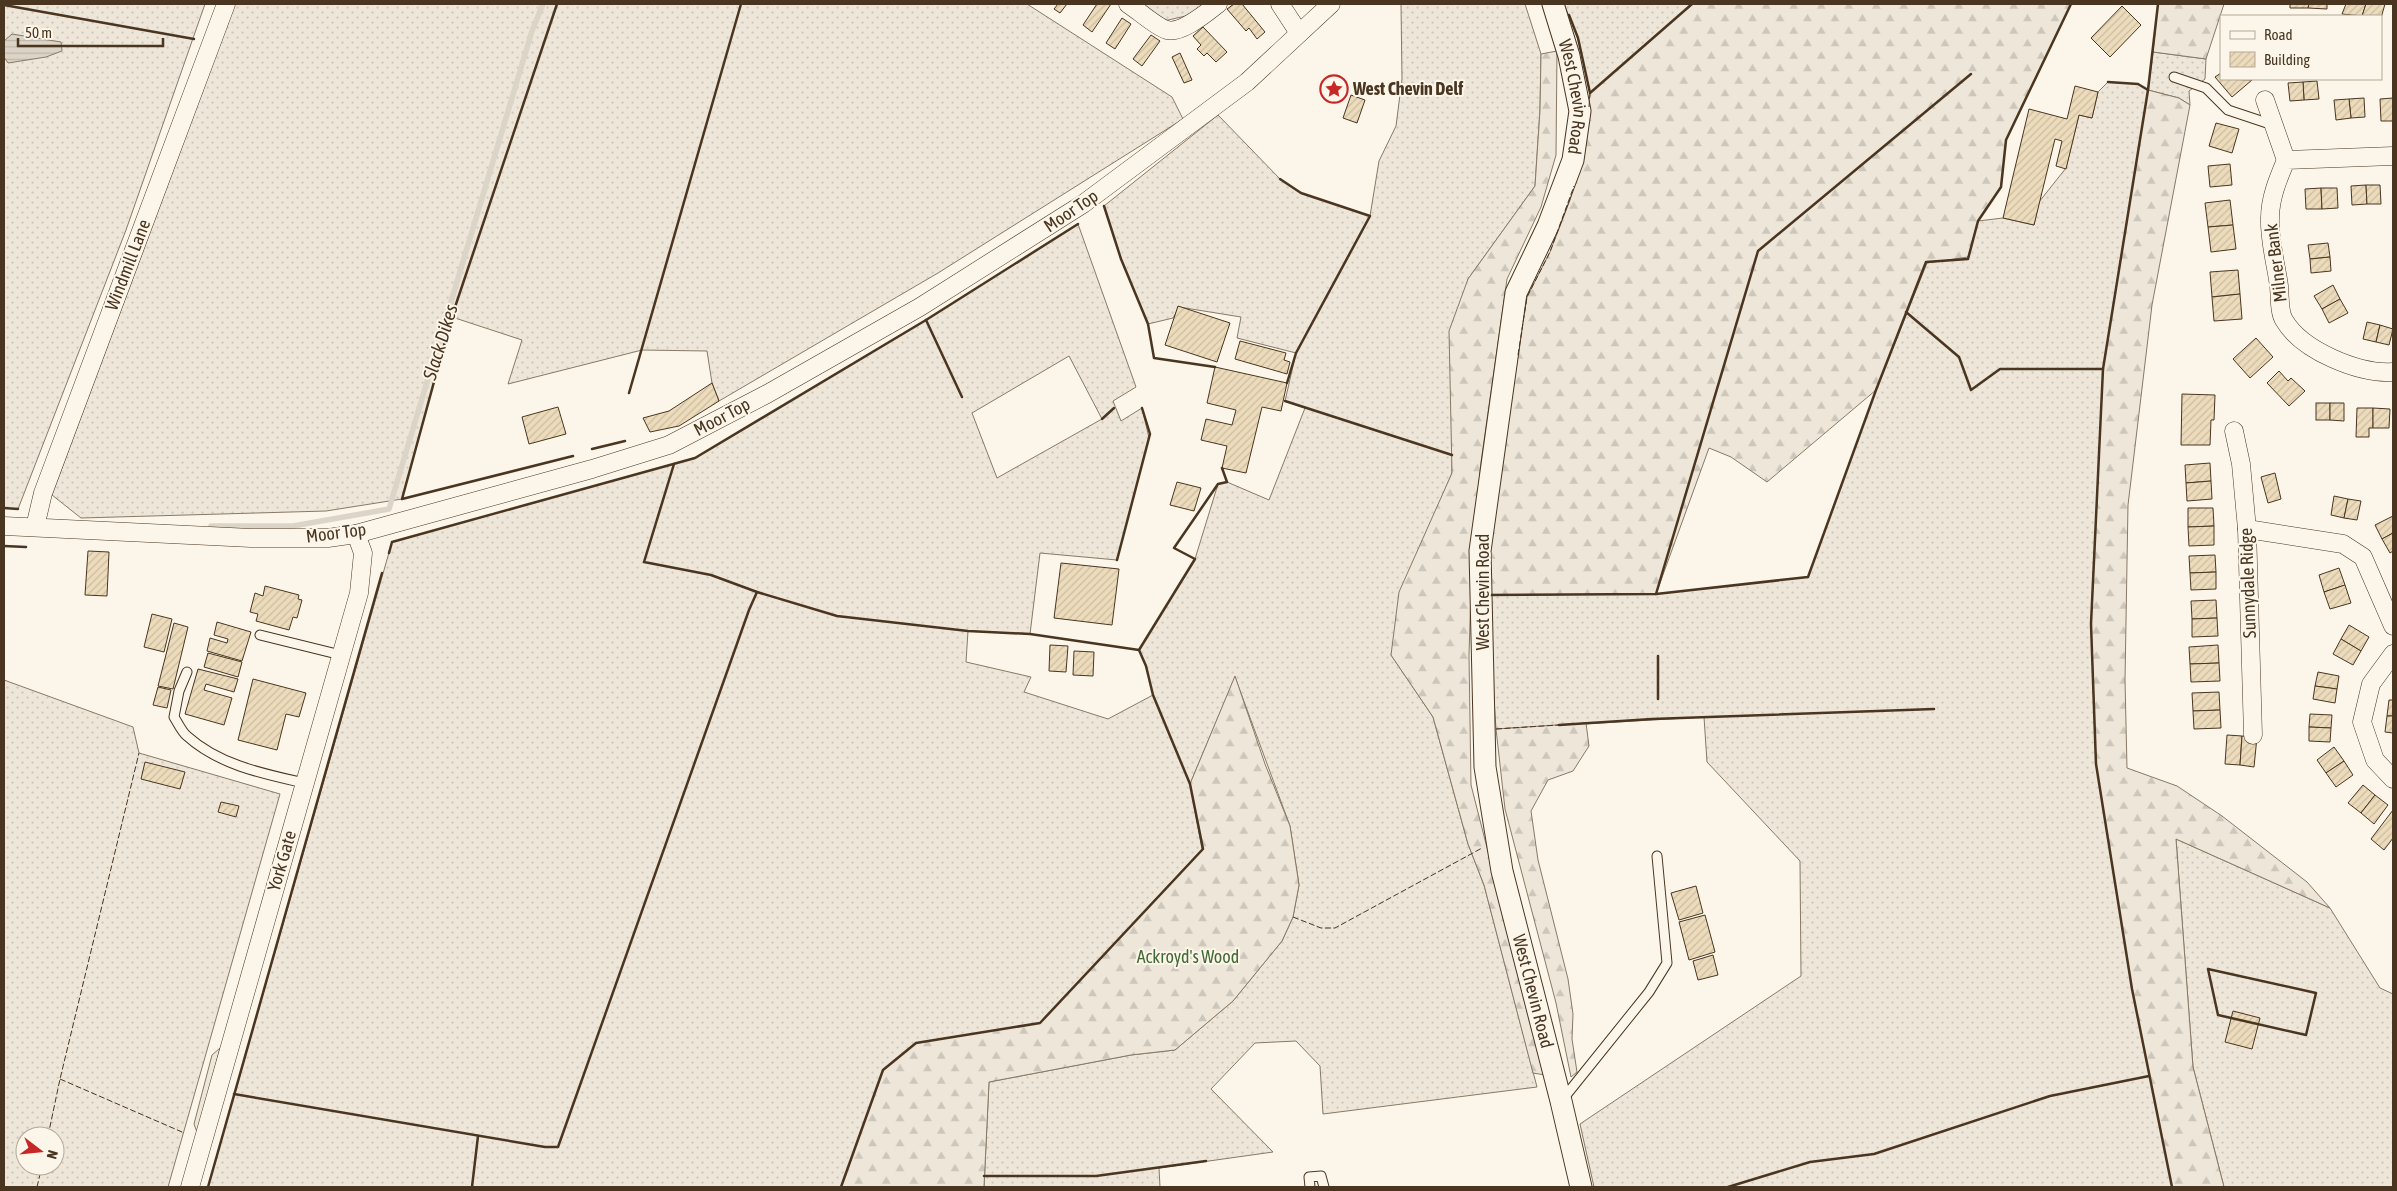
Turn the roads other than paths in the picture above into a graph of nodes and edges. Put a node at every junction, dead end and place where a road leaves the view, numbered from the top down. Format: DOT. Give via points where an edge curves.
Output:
graph roads {
  1 [pos="226,4"];
  2 [pos="1128,4"];
  3 [pos="1218,4"];
  4 [pos="1280,4"];
  5 [pos="1331,4"];
  6 [pos="1553,4"];
  7 [pos="1300,33"];
  8 [pos="2174,77"];
  9 [pos="2265,100"];
  10 [pos="2275,126"];
  11 [pos="2393,156"];
  12 [pos="2286,160"];
  13 [pos="2393,372"];
  14 [pos="2234,431"];
  15 [pos="4,526"];
  16 [pos="35,527"];
  17 [pos="2247,529"];
  18 [pos="356,534"];
  19 [pos="2393,626"];
  20 [pos="260,635"];
  21 [pos="2393,654"];
  22 [pos="341,655"];
  23 [pos="187,672"];
  24 [pos="2253,736"];
  25 [pos="2393,779"];
  26 [pos="304,783"];
  27 [pos="1657,856"];
  28 [pos="1561,1101"];
  29 [pos="190,1187"];
  30 [pos="1310,1187"];
  31 [pos="1324,1187"];
  32 [pos="1581,1187"];
  1 -- 16 [label="street, Windmill Lane" via="43,493"];
  2 -- 3 [label="street" via="1167,30 1176,30"];
  4 -- 7 [label="street"];
  5 -- 7 [label="street, Moor Top"];
  6 -- 28 [label="street, West Chevin Road" via="1569,56 1580,111 1573,160 1548,226 1516,293 1480,551 1485,768 1502,871"];
  7 -- 18 [label="street, Moor Top" via="1247,82 1082,204 920,307 767,394 668,445"];
  8 -- 10 [label="lane" via="2206,88 2228,110"];
  9 -- 10 [label="street"];
  10 -- 12 [label="street"];
  11 -- 12 [label="street"];
  12 -- 13 [label="street, Milner Bank" via="2273,193 2270,219 2283,319 2301,339 2323,353 2357,368"];
  14 -- 17 [label="street, Sunnydale Ridge" via="2241,464"];
  15 -- 16 [label="street, Moor Top"];
  16 -- 18 [label="street, Moor Top" via="251,538 328,538"];
  17 -- 19 [label="street" via="2343,544 2363,557"];
  17 -- 24 [label="street, Sunnydale Ridge"];
  18 -- 22 [label="street, York Gate" via="363,553 359,593"];
  20 -- 22 [label="lane"];
  21 -- 25 [label="street" via="2371,684 2362,722 2375,760"];
  22 -- 26 [label="street, York Gate"];
  23 -- 26 [label="lane" via="174,717 186,736 245,769"];
  26 -- 29 [label="street, York Gate"];
  27 -- 28 [label="lane" via="1667,964 1649,992"];
  28 -- 32 [label="street, West Chevin Road"];
  30 -- 31 [label="lane" via="1309,1177 1321,1176"];
}
